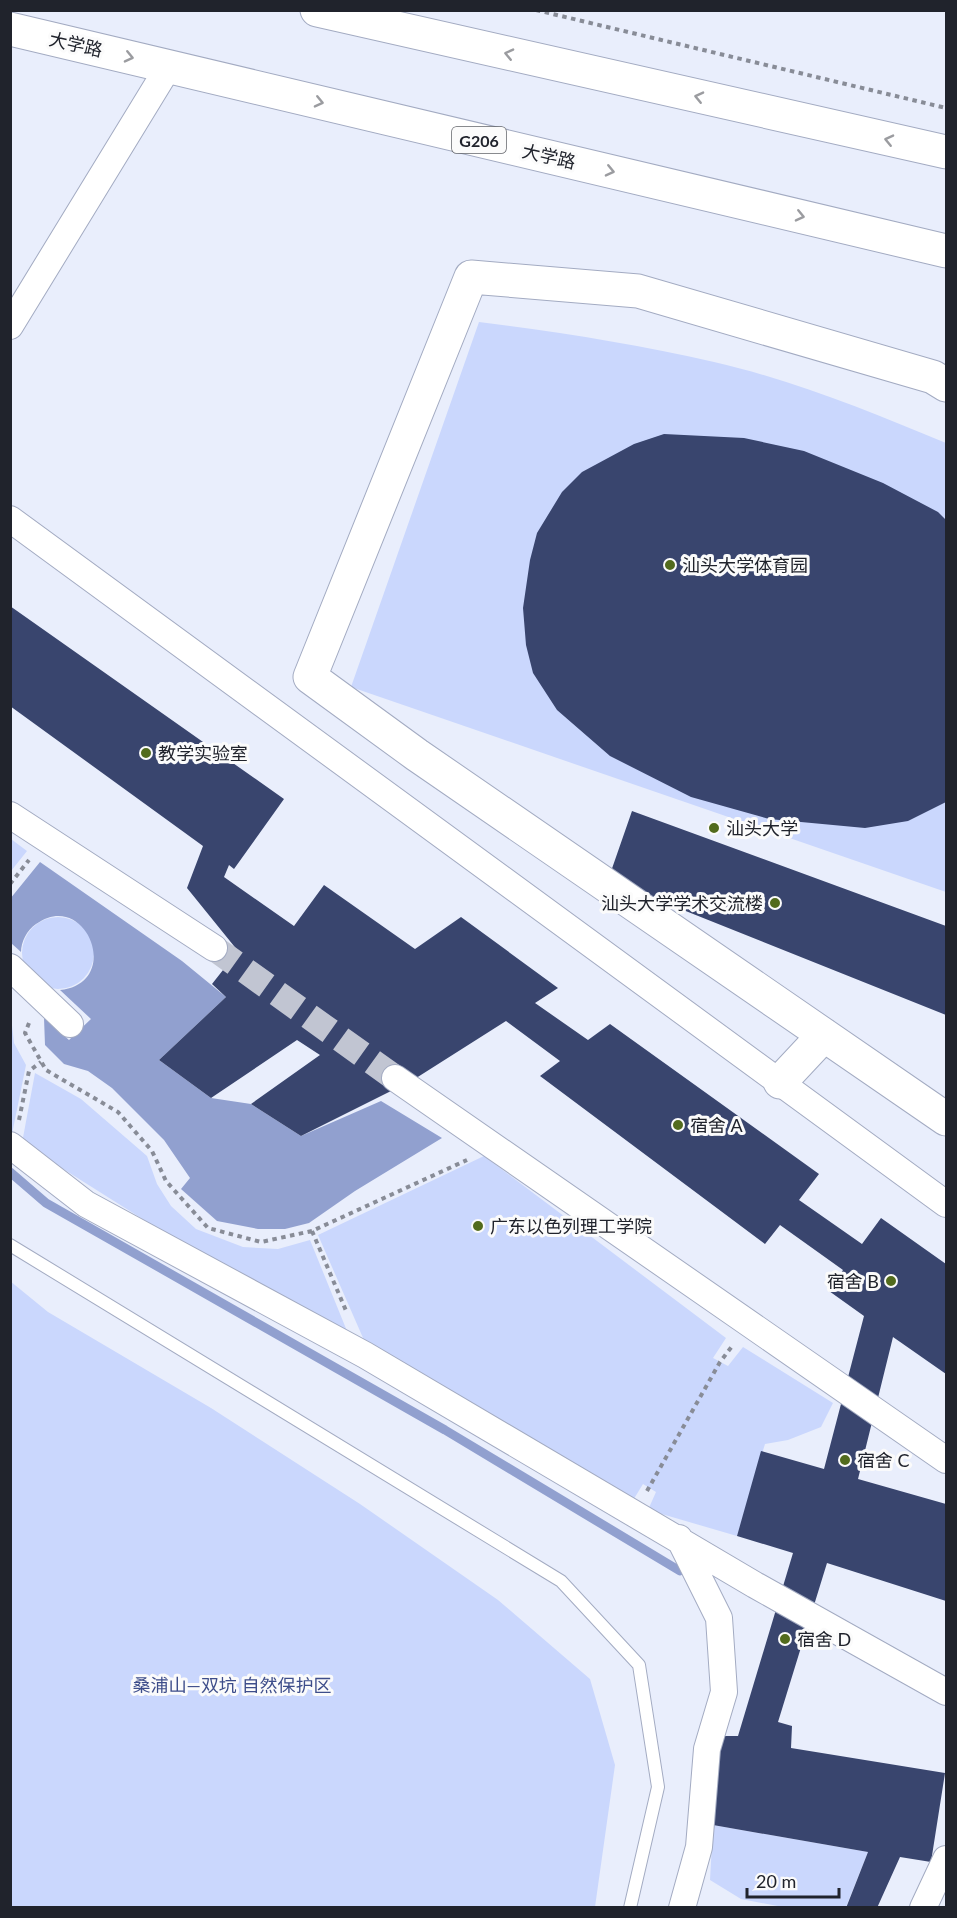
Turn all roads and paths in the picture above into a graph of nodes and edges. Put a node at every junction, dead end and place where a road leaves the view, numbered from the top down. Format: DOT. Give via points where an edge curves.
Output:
graph roads {
  1 [pos="317,10"];
  2 [pos="536,10"];
  3 [pos="394,19"];
  4 [pos="10,29"];
  5 [pos="169,66"];
  6 [pos="946,108"];
  7 [pos="946,152"];
  8 [pos="946,251"];
  9 [pos="10,326"];
  10 [pos="946,385"];
  11 [pos="10,519"];
  12 [pos="10,815"];
  13 [pos="214,948"];
  14 [pos="10,967"];
  15 [pos="40,997"];
  16 [pos="70,1024"];
  17 [pos="824,1035"];
  18 [pos="41,1062"];
  19 [pos="395,1078"];
  20 [pos="780,1082"];
  21 [pos="946,1119"];
  22 [pos="12,1146"];
  23 [pos="494,1146"];
  24 [pos="946,1204"];
  25 [pos="312,1232"];
  26 [pos="10,1245"];
  27 [pos="750,1323"];
  28 [pos="365,1355"];
  29 [pos="946,1460"];
  30 [pos="635,1514"];
  31 [pos="679,1538"];
  32 [pos="946,1692"];
  33 [pos="946,1859"];
  34 [pos="630,1908"];
  35 [pos="682,1908"];
  36 [pos="923,1908"];
  1 -- 3 [label="main road"];
  2 -- 6 [label="path"];
  7 -- 3 [label="main road, one-way"];
  4 -- 5 [label="main road, 大学路 / G206, one-way"];
  5 -- 8 [label="main road, 大学路 / G206, one-way"];
  5 -- 9 [label="street"];
  10 -- 17 [label="main road" via="933,377 638,291 471,277 310,677"];
  11 -- 20 [label="street"];
  12 -- 13 [label="street"];
  14 -- 15 [label="street"];
  15 -- 16 [label="street"];
  15 -- 18 [label="path" via="25,1032"];
  17 -- 20 [label="main road"];
  17 -- 21 [label="main road"];
  18 -- 22 [label="path" via="29,1071"];
  18 -- 25 [label="path" via="46,1070 118,1112 152,1151 166,1181 208,1228 261,1242"];
  19 -- 23 [label="street"];
  20 -- 24 [label="street"];
  22 -- 28 [label="street" via="86,1204"];
  23 -- 25 [label="path"];
  23 -- 27 [label="street"];
  25 -- 28 [label="path"];
  26 -- 34 [label="lane" via="561,1581 639,1665 658,1787"];
  27 -- 29 [label="street"];
  27 -- 30 [label="path" via="720,1362"];
  28 -- 30 [label="street"];
  30 -- 31 [label="street"];
  31 -- 32 [label="street"];
  31 -- 35 [label="street" via="719,1618 724,1692 707,1749 699,1847"];
  33 -- 36 [label="street"];
}
